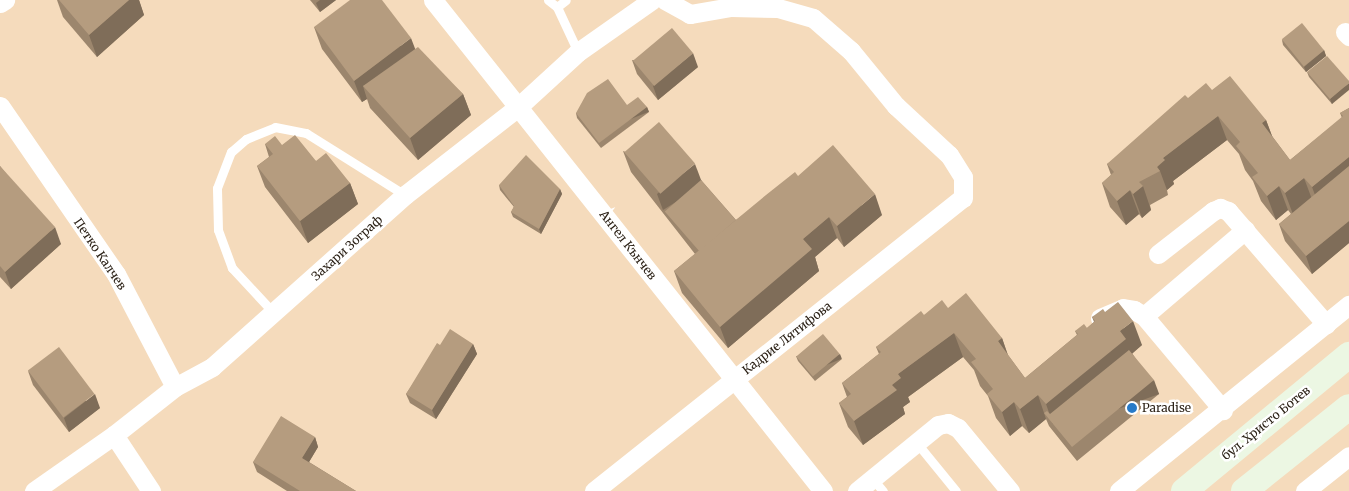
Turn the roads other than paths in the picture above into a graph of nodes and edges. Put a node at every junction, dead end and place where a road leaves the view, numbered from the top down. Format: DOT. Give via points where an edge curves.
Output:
graph roads {
  1 [pos="5,0"];
  2 [pos="433,0"];
  3 [pos="548,0"];
  4 [pos="566,0"];
  5 [pos="652,0"];
  6 [pos="665,0"];
  7 [pos="0,3"];
  8 [pos="556,7"];
  9 [pos="578,52"];
  10 [pos="0,106"];
  11 [pos="518,107"];
  12 [pos="6,127"];
  13 [pos="405,195"];
  14 [pos="1244,230"];
  15 [pos="1158,254"];
  16 [pos="1349,305"];
  17 [pos="272,311"];
  18 [pos="1144,316"];
  19 [pos="1326,324"];
  20 [pos="1088,328"];
  21 [pos="1349,355"];
  22 [pos="734,379"];
  23 [pos="175,387"];
  24 [pos="1349,407"];
  25 [pos="1223,410"];
  26 [pos="114,435"];
  27 [pos="916,442"];
  28 [pos="1349,456"];
  29 [pos="877,485"];
  30 [pos="34,491"];
  31 [pos="152,491"];
  32 [pos="594,491"];
  33 [pos="823,491"];
  34 [pos="857,491"];
  35 [pos="956,491"];
  36 [pos="1010,491"];
  37 [pos="1119,491"];
  38 [pos="1184,491"];
  39 [pos="1244,491"];
  40 [pos="1305,491"];
  1 -- 7 [label="street"];
  2 -- 11 [label="street, Ангел Кънчев"];
  3 -- 8 [label="lane"];
  4 -- 8 [label="lane"];
  5 -- 9 [label="street, Захари Зограф"];
  6 -- 22 [label="street, Кадрие Лятифова" via="690,14 731,7 776,8 813,18 851,52 896,106 949,155 962,177 963,198"];
  8 -- 9 [label="lane"];
  9 -- 11 [label="street, Захари Зограф"];
  10 -- 12 [label="street, Петко Калчев"];
  11 -- 13 [label="street, Захари Зограф"];
  11 -- 22 [label="street, Ангел Кънчев"];
  12 -- 23 [label="street, Петко Калчев" via="32,148 116,274"];
  13 -- 17 [label="street, Захари Зограф" via="330,265"];
  13 -- 17 [label="lane" via="306,133 275,127 246,139 230,152 217,188 218,230 232,268"];
  14 -- 15 [label="street" via="1228,211 1220,208"];
  14 -- 18 [label="street"];
  14 -- 19 [label="street"];
  16 -- 19 [label="street"];
  17 -- 23 [label="street, Захари Зограф" via="212,367"];
  18 -- 20 [label="street" via="1123,308 1102,316"];
  18 -- 25 [label="street"];
  19 -- 25 [label="street"];
  21 -- 38 [label="main road, бул. Христо Ботев"];
  22 -- 32 [label="street, Кадрие Лятифова"];
  22 -- 33 [label="street, Ангел Кънчев"];
  23 -- 26 [label="street, Захари Зограф"];
  24 -- 39 [label="main road"];
  25 -- 37 [label="street"];
  26 -- 30 [label="street, Захари Зограф"];
  26 -- 31 [label="street"];
  27 -- 29 [label="street"];
  27 -- 35 [label="lane"];
  27 -- 36 [label="street" via="938,425 953,424"];
  28 -- 40 [label="street"];
  29 -- 34 [label="street"];
}
